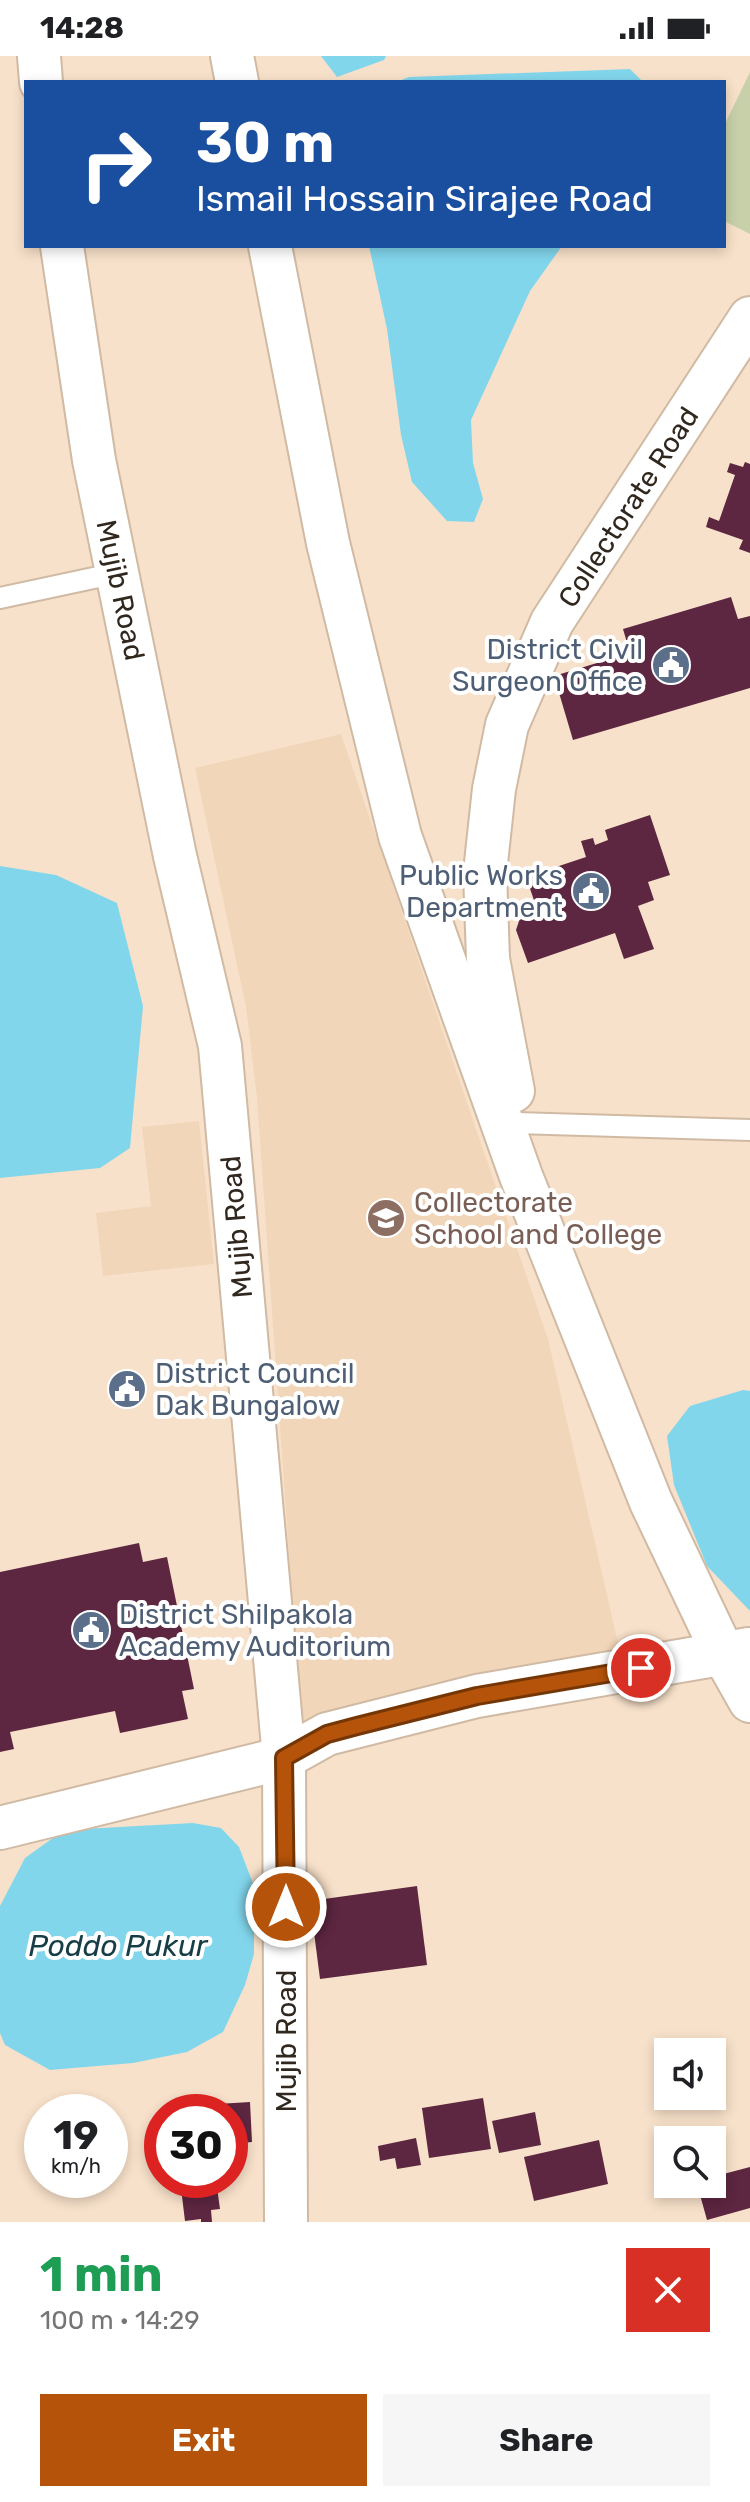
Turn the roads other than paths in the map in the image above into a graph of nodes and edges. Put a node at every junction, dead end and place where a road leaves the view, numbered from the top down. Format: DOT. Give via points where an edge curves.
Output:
graph roads {
  1 [pos="39,56"];
  2 [pos="232,56"];
  3 [pos="41,80"];
  4 [pos="237,80"];
  5 [pos="62,248"];
  6 [pos="270,248"];
  7 [pos="750,318"];
  8 [pos="117,573"];
  9 [pos="0,598"];
  10 [pos="516,1123"];
  11 [pos="750,1130"];
  12 [pos="521,1176"];
  13 [pos="737,1652"];
  14 [pos="750,1701"];
  15 [pos="284,1758"];
  16 [pos="0,1828"];
  17 [pos="286,2222"];
  1 -- 3 [label="street"];
  2 -- 4 [label="street"];
  5 -- 8 [label="street, Mujib Road"];
  6 -- 12 [label="street" via="328,543 400,836"];
  7 -- 10 [label="street, Collectorate Road" via="552,622 507,725 494,789 486,886 488,959"];
  8 -- 9 [label="lane"];
  8 -- 15 [label="street, Mujib Road" via="220,1046"];
  10 -- 11 [label="lane"];
  10 -- 12 [label="street, Collectorate Road"];
  12 -- 13 [label="street" via="651,1502"];
  13 -- 14 [label="street"];
  13 -- 15 [label="street" via="477,1696 327,1734"];
  15 -- 16 [label="street"];
  15 -- 17 [label="street, Mujib Road"];
}
